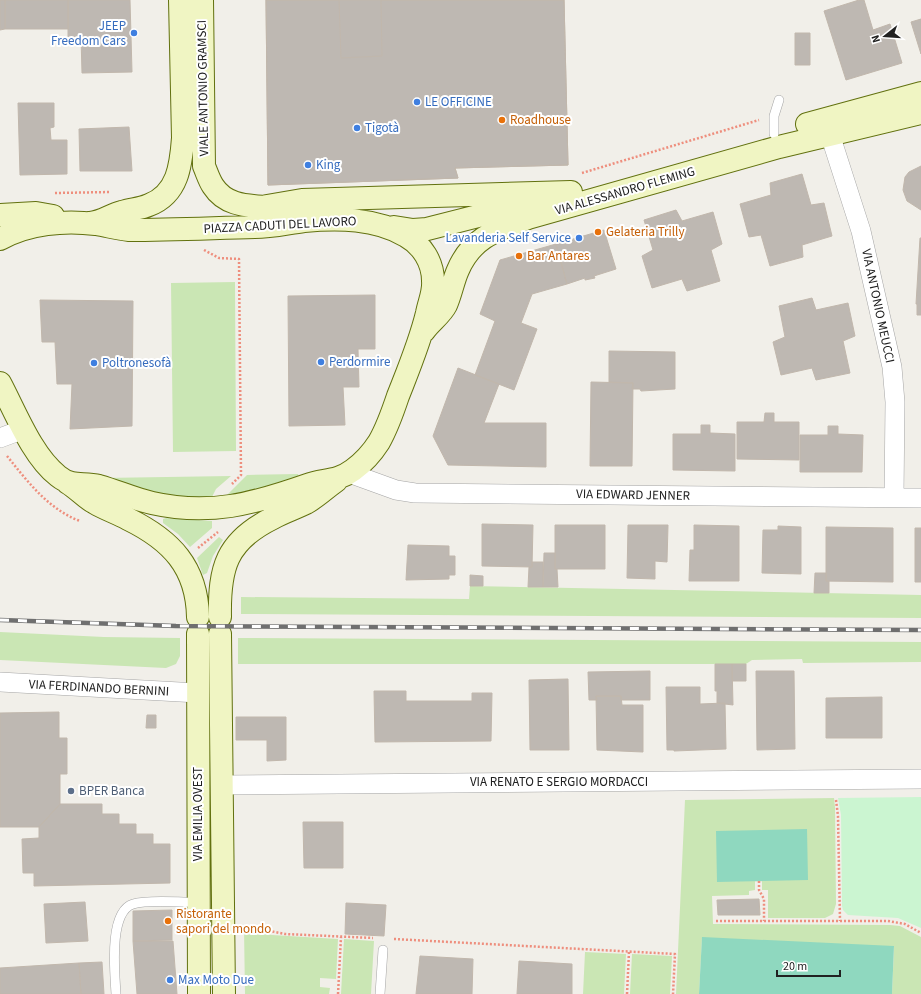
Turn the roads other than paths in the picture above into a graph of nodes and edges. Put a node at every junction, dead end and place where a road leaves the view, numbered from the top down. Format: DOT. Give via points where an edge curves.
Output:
graph roads {
  1 [pos="180,0"];
  2 [pos="202,0"];
  3 [pos="921,93"];
  4 [pos="779,100"];
  5 [pos="921,104"];
  6 [pos="921,113"];
  7 [pos="887,123"];
  8 [pos="774,125"];
  9 [pos="827,127"];
  10 [pos="573,184"];
  11 [pos="267,206"];
  12 [pos="0,215"];
  13 [pos="311,221"];
  14 [pos="377,223"];
  15 [pos="81,224"];
  16 [pos="0,239"];
  17 [pos="421,338"];
  18 [pos="0,383"];
  19 [pos="24,429"];
  20 [pos="0,438"];
  21 [pos="345,475"];
  22 [pos="65,481"];
  23 [pos="894,497"];
  24 [pos="921,498"];
  25 [pos="0,682"];
  26 [pos="198,693"];
  27 [pos="921,779"];
  28 [pos="198,785"];
  29 [pos="222,785"];
  30 [pos="199,903"];
  31 [pos="383,950"];
  32 [pos="116,994"];
  33 [pos="199,994"];
  34 [pos="224,994"];
  35 [pos="380,994"];
  1 -- 15 [label="main road, VIALE ANTONIO GRAMSCI" via="183,138 181,159 174,184 164,197 150,205 123,211 102,221"];
  2 -- 11 [label="main road, VIALE ANTONIO GRAMSCI" via="204,166 213,186 228,201 240,205"];
  3 -- 9 [label="main road, VIA ALESSANDRO FLEMING"];
  4 -- 8 [label="lane"];
  5 -- 7 [label="main road" via="898,110"];
  6 -- 7 [label="main road, VIA ALESSANDRO FLEMING"];
  7 -- 9 [label="main road, VIA ALESSANDRO FLEMING"];
  8 -- 9 [label="main road, VIA ALESSANDRO FLEMING"];
  8 -- 10 [label="main road, VIA ALESSANDRO FLEMING"];
  9 -- 17 [label="main road, VIA ALESSANDRO FLEMING" via="495,230 478,242 461,264 446,305 428,325"];
  9 -- 23 [label="street, VIA ANTONIO MEUCCI" via="861,231 892,367 895,402"];
  10 -- 11 [label="main road" via="491,196 302,200"];
  10 -- 14 [label="main road" via="427,229 406,230"];
  11 -- 13 [label="main road, VIALE ANTONIO GRAMSCI" via="282,208"];
  12 -- 15 [label="main road" via="40,213 64,222"];
  13 -- 14 [label="main road, PIAZZA CADUTI DEL LAVORO" via="353,220"];
  13 -- 15 [label="main road, PIAZZA CADUTI DEL LAVORO" via="269,227 128,230"];
  14 -- 17 [label="main road, PIAZZA CADUTI DEL LAVORO" via="414,241 430,263 433,285"];
  15 -- 16 [label="main road, PIAZZA CADUTI DEL LAVORO" via="32,226"];
  17 -- 21 [label="main road, PIAZZA CADUTI DEL LAVORO" via="380,441 365,460"];
  18 -- 19 [label="main road, PIAZZA CADUTI DEL LAVORO"];
  19 -- 20 [label="street"];
  19 -- 22 [label="main road, PIAZZA CADUTI DEL LAVORO" via="44,461"];
  21 -- 22 [label="main road, PIAZZA CADUTI DEL LAVORO" via="336,480 309,484 239,506 200,510 152,503 99,486 78,485"];
  21 -- 23 [label="street, VIA EDWARD JENNER" via="415,493"];
  21 -- 29 [label="main road, VIA EMILIA OVEST" via="306,503 263,524 236,546 228,558 222,574 220,626"];
  22 -- 26 [label="main road, VIA EMILIA OVEST" via="94,503 148,529 170,546 183,563 197,599"];
  23 -- 24 [label="street, VIA EDWARD JENNER"];
  25 -- 26 [label="street, VIA FERDINANDO BERNINI"];
  26 -- 28 [label="main road, VIA EMILIA OVEST"];
  27 -- 29 [label="street, VIA RENATO E SERGIO MORDACCI"];
  28 -- 29 [label="lane, VIA RENATO E SERGIO MORDACCI"];
  28 -- 30 [label="main road, VIA EMILIA OVEST"];
  29 -- 34 [label="main road, VIA EMILIA OVEST"];
  30 -- 32 [label="lane" via="138,903 126,909 117,928 114,943"];
  30 -- 33 [label="main road, VIA EMILIA OVEST"];
  31 -- 35 [label="lane"];
}
